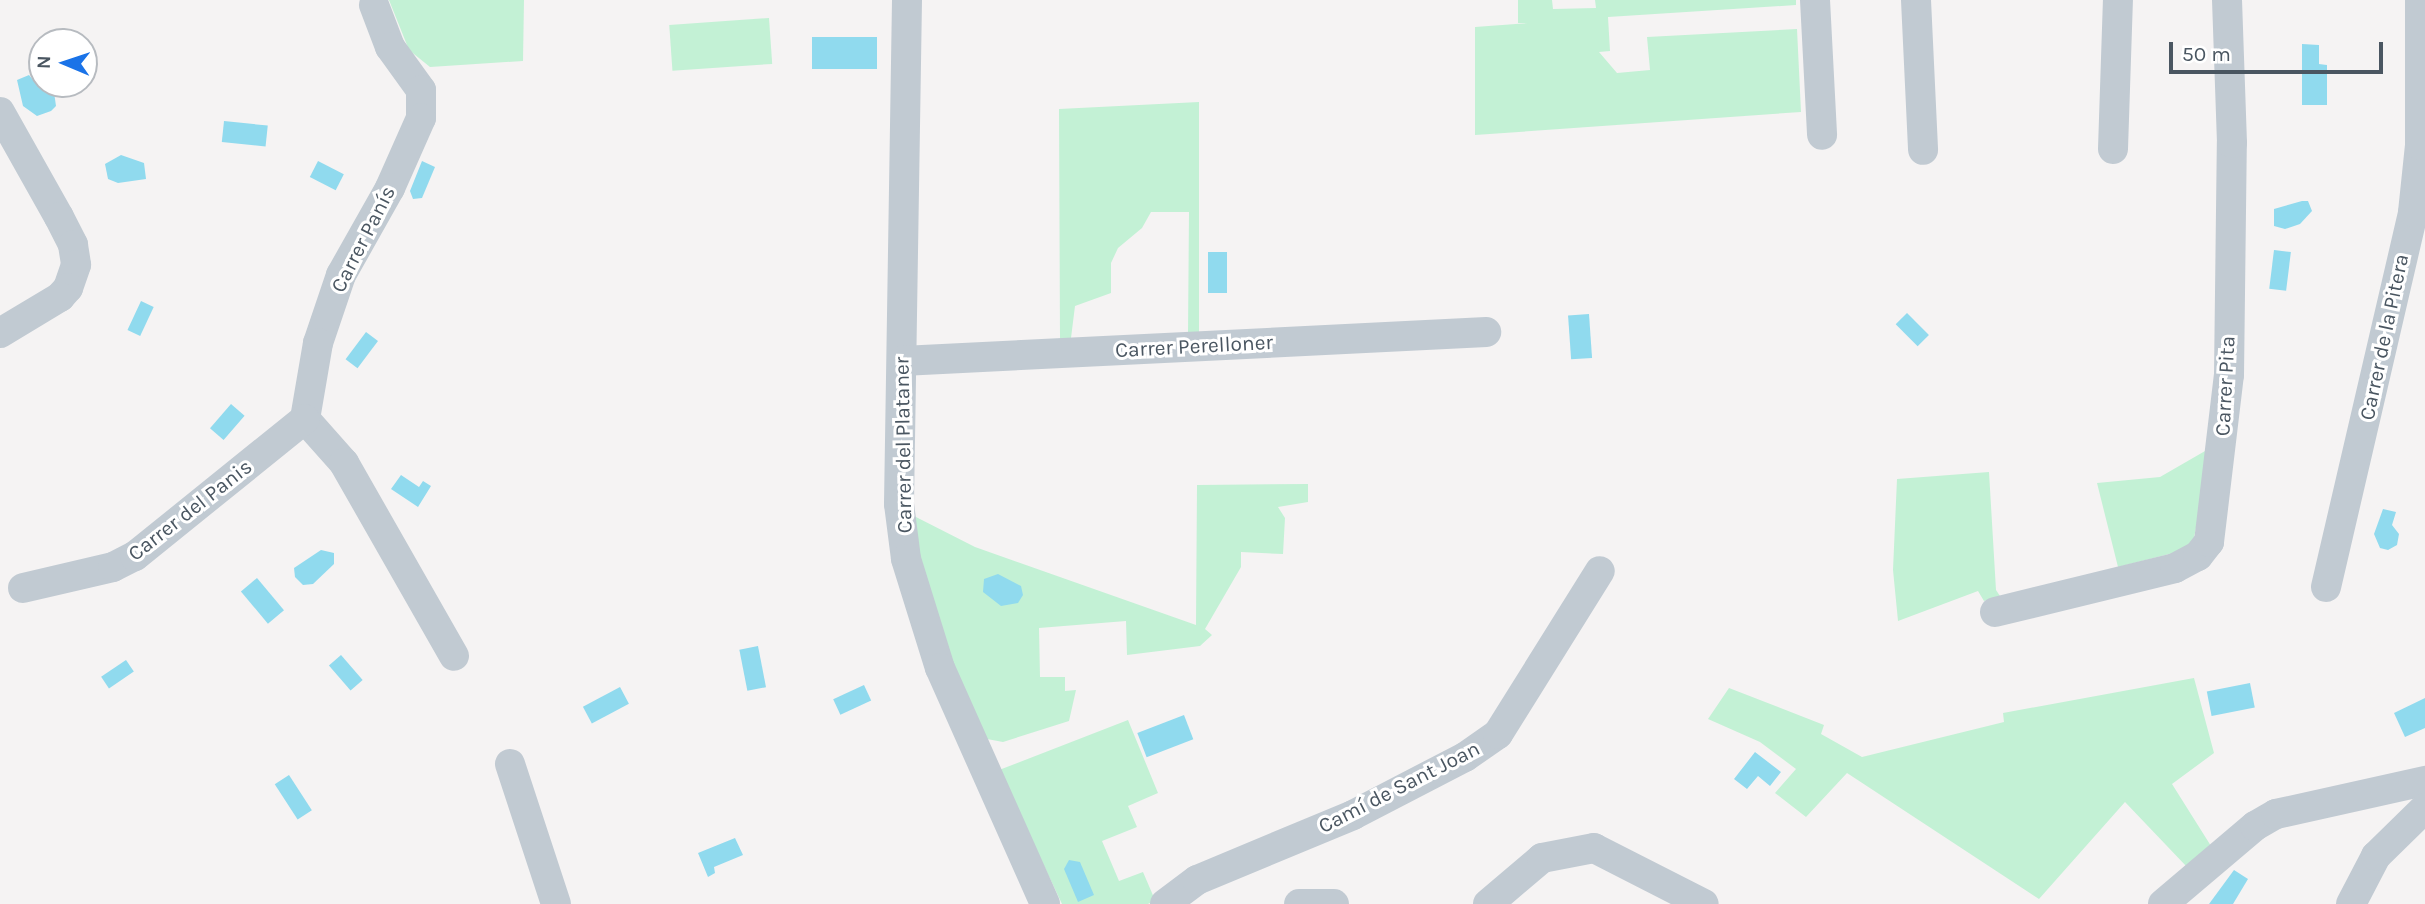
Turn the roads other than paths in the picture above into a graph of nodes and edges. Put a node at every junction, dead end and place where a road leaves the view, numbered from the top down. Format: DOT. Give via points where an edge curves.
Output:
graph roads {
  1 [pos="907,0"];
  2 [pos="1815,0"];
  3 [pos="1916,0"];
  4 [pos="2118,0"];
  5 [pos="2227,0"];
  6 [pos="2420,0"];
  7 [pos="364,2"];
  8 [pos="0,112"];
  9 [pos="1822,135"];
  10 [pos="2113,149"];
  11 [pos="1923,150"];
  12 [pos="1486,332"];
  13 [pos="0,333"];
  14 [pos="902,361"];
  15 [pos="305,419"];
  16 [pos="1600,571"];
  17 [pos="2326,587"];
  18 [pos="23,588"];
  19 [pos="1995,612"];
  20 [pos="454,656"];
  21 [pos="510,764"];
  22 [pos="2425,781"];
  23 [pos="2425,808"];
  24 [pos="556,904"];
  25 [pos="1045,904"];
  26 [pos="1165,904"];
  27 [pos="1299,904"];
  28 [pos="1334,904"];
  29 [pos="1489,904"];
  30 [pos="1704,904"];
  31 [pos="2163,904"];
  32 [pos="2351,904"];
  1 -- 14 [label="street, Carrer del Plataner"];
  2 -- 9 [label="street"];
  3 -- 11 [label="street"];
  4 -- 10 [label="street"];
  5 -- 19 [label="street, Carrer Pita" via="2232,143 2228,408 2209,542 2198,555 2175,568"];
  6 -- 17 [label="street, Carrer de la Pitera" via="2420,145 2413,212"];
  7 -- 15 [label="street, Carrer Panís" via="417,81 421,118 390,188 341,275 318,343"];
  8 -- 13 [label="street" via="64,226 76,265 60,297"];
  12 -- 14 [label="street, Carrer Perelloner"];
  14 -- 25 [label="street, Carrer del Plataner" via="900,504 911,585 940,668"];
  15 -- 18 [label="street, Carrer del Panis" via="135,556 113,566"];
  15 -- 20 [label="street" via="344,463"];
  16 -- 26 [label="street, Camí de Sant Joan" via="1498,734 1465,757 1353,815 1197,880"];
  21 -- 24 [label="street"];
  22 -- 31 [label="street" via="2276,814 2255,826"];
  23 -- 32 [label="street" via="2376,856"];
  27 -- 28 [label="street"];
  29 -- 30 [label="street" via="1542,858 1594,848"];
}
